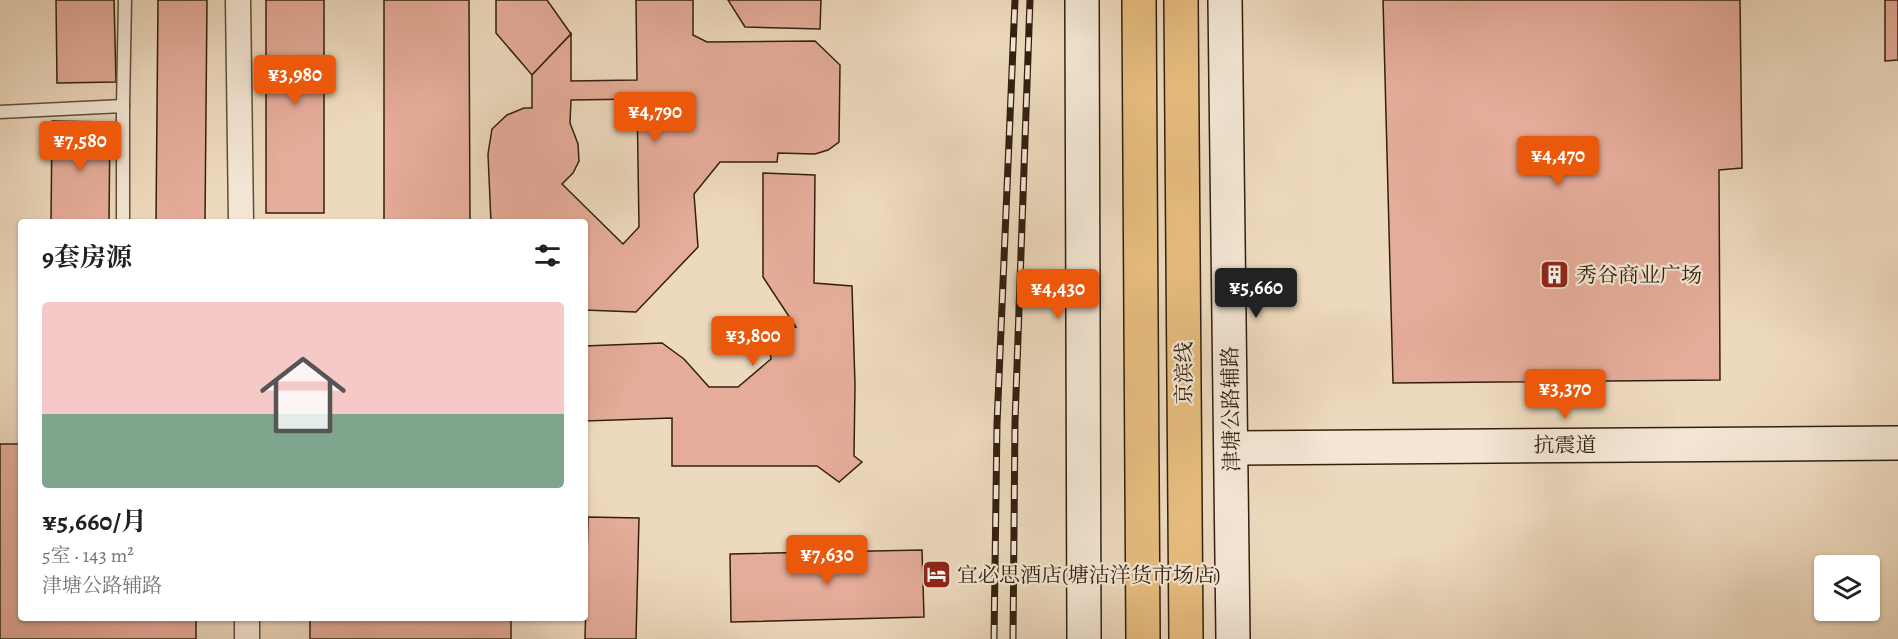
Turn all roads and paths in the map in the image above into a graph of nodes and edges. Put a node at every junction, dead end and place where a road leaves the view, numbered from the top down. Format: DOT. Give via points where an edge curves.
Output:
graph roads {
  1 [pos="125,0"];
  2 [pos="238,0"];
  3 [pos="1082,0"];
  4 [pos="1139,0"];
  5 [pos="1181,0"];
  6 [pos="1226,0"];
  7 [pos="123,106"];
  8 [pos="0,112"];
  9 [pos="123,219"];
  10 [pos="241,219"];
  11 [pos="1898,443"];
  12 [pos="1232,448"];
  13 [pos="247,621"];
  14 [pos="247,639"];
  15 [pos="1084,639"];
  16 [pos="1143,639"];
  17 [pos="1186,639"];
  18 [pos="1233,639"];
  1 -- 7 [label="lane"];
  2 -- 10 [label="street"];
  3 -- 15 [label="main road"];
  4 -- 16 [label="highway, 京滨线"];
  5 -- 17 [label="highway, 京滨线"];
  6 -- 12 [label="main road, 津塘公路辅路"];
  7 -- 8 [label="lane"];
  7 -- 9 [label="lane"];
  11 -- 12 [label="main road, 抗震道"];
  12 -- 18 [label="main road, 津塘公路辅路"];
  13 -- 14 [label="street"];
}
